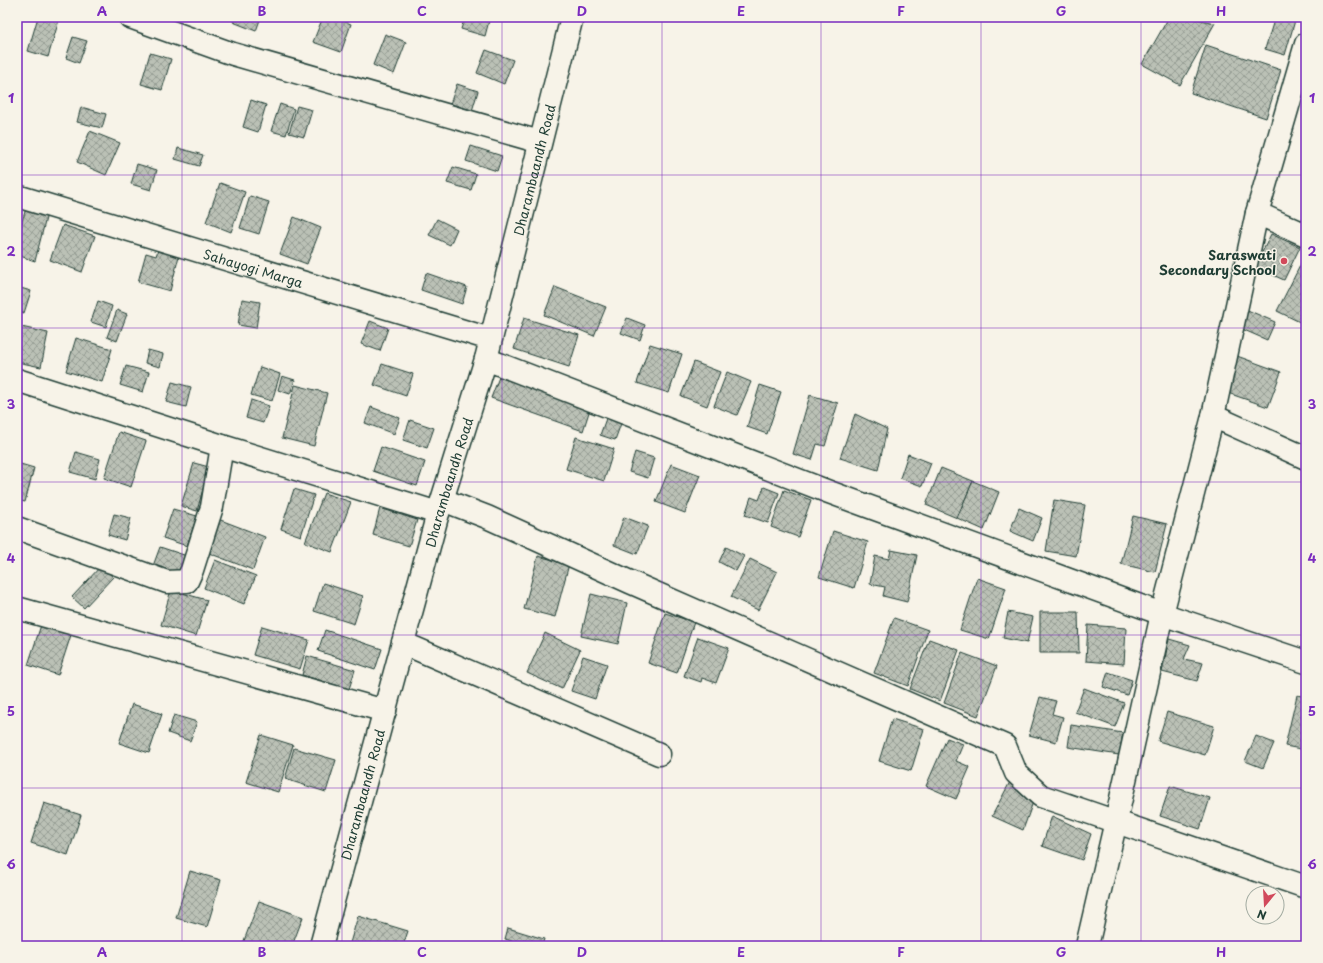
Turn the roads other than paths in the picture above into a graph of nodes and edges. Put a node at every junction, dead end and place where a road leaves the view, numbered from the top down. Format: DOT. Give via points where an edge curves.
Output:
graph roads {
  1 [pos="130,17"];
  2 [pos="572,17"];
  3 [pos="1306,44"];
  4 [pos="540,142"];
  5 [pos="17,196"];
  6 [pos="1257,213"];
  7 [pos="1306,235"];
  8 [pos="488,349"];
  9 [pos="17,380"];
  10 [pos="1213,416"];
  11 [pos="222,446"];
  12 [pos="1306,458"];
  13 [pos="440,506"];
  14 [pos="17,528"];
  15 [pos="17,608"];
  16 [pos="1162,614"];
  17 [pos="403,642"];
  18 [pos="1306,662"];
  19 [pos="385,711"];
  20 [pos="659,754"];
  21 [pos="1116,821"];
  22 [pos="1306,887"];
  23 [pos="321,946"];
  24 [pos="1087,946"];
  1 -- 4 [label="street" via="233,54"];
  2 -- 4 [label="street, Dharambaandh Road"];
  3 -- 6 [label="street"];
  4 -- 8 [label="street, Dharambaandh Road"];
  5 -- 8 [label="street, Sahayogi Marga"];
  6 -- 7 [label="street"];
  6 -- 10 [label="street"];
  8 -- 13 [label="street, Dharambaandh Road"];
  8 -- 16 [label="street, Sahayogi Marga" via="830,492"];
  9 -- 11 [label="street"];
  10 -- 12 [label="street"];
  10 -- 16 [label="street"];
  11 -- 13 [label="street"];
  11 -- 14 [label="street" via="212,507 192,570 186,581 167,582"];
  13 -- 17 [label="street, Dharambaandh Road"];
  13 -- 21 [label="street" via="487,517 1004,746 1016,773 1041,796"];
  15 -- 19 [label="street"];
  16 -- 18 [label="street, Sahayogi Marga"];
  16 -- 21 [label="street"];
  17 -- 19 [label="street, Dharambaandh Road"];
  17 -- 20 [label="street"];
  19 -- 23 [label="street, Dharambaandh Road"];
  21 -- 22 [label="street"];
  21 -- 24 [label="street"];
}
